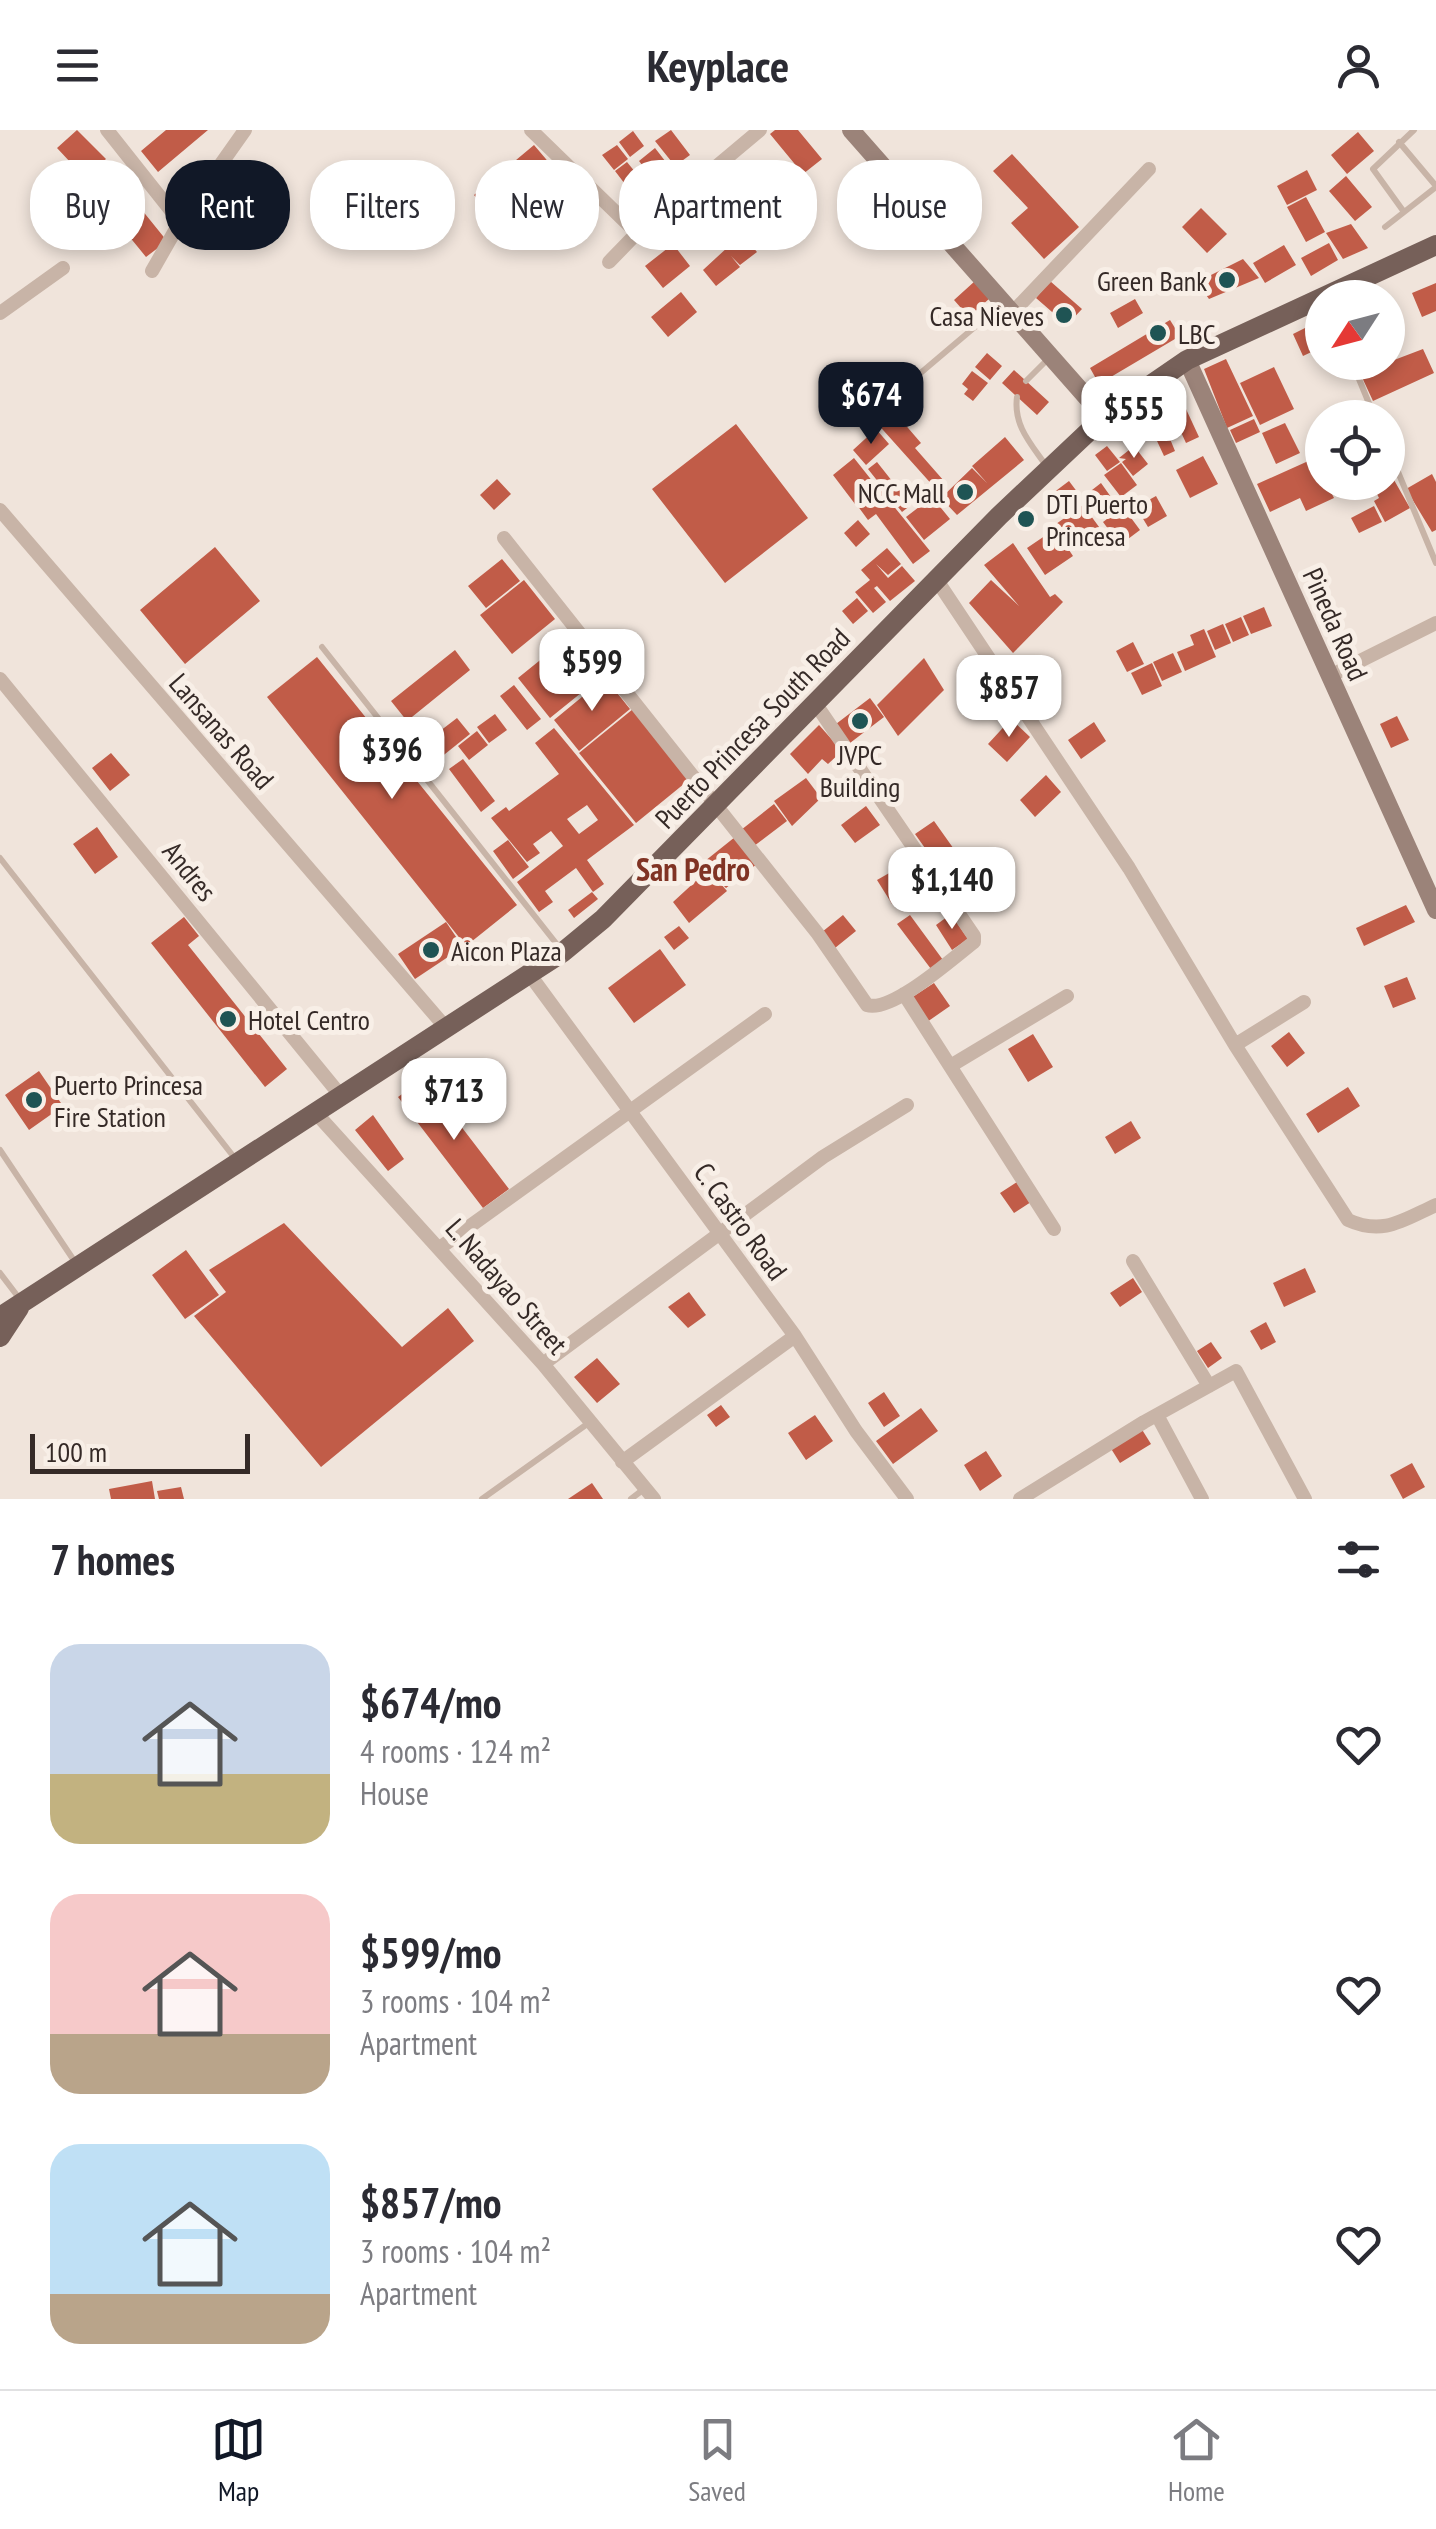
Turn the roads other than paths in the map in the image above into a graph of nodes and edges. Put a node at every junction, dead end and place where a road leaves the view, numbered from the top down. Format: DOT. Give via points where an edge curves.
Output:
graph roads {
  1 [pos="107,130"];
  2 [pos="246,130"];
  3 [pos="532,130"];
  4 [pos="760,130"];
  5 [pos="851,130"];
  6 [pos="1414,130"];
  7 [pos="1399,142"];
  8 [pos="224,160"];
  9 [pos="725,160"];
  10 [pos="1149,169"];
  11 [pos="1436,187"];
  12 [pos="165,203"];
  13 [pos="1404,212"];
  14 [pos="619,216"];
  15 [pos="1385,227"];
  16 [pos="1436,244"];
  17 [pos="165,249"];
  18 [pos="621,250"];
  19 [pos="609,262"];
  20 [pos="63,268"];
  21 [pos="152,272"];
  22 [pos="1359,280"];
  23 [pos="1305,305"];
  24 [pos="1009,308"];
  25 [pos="0,313"];
  26 [pos="1052,356"];
  27 [pos="1187,360"];
  28 [pos="1026,381"];
  29 [pos="904,388"];
  30 [pos="1018,397"];
  31 [pos="1104,416"];
  32 [pos="1048,468"];
  33 [pos="1405,489"];
  34 [pos="0,510"];
  35 [pos="504,538"];
  36 [pos="1436,563"];
  37 [pos="936,579"];
  38 [pos="1436,623"];
  39 [pos="322,647"];
  40 [pos="1330,676"];
  41 [pos="0,679"];
  42 [pos="815,703"];
  43 [pos="716,804"];
  44 [pos="0,858"];
  45 [pos="1430,880"];
  46 [pos="1436,910"];
  47 [pos="563,952"];
  48 [pos="530,975"];
  49 [pos="904,994"];
  50 [pos="1068,996"];
  51 [pos="1304,1002"];
  52 [pos="765,1014"];
  53 [pos="447,1029"];
  54 [pos="1234,1045"];
  55 [pos="952,1065"];
  56 [pos="341,1096"];
  57 [pos="908,1105"];
  58 [pos="630,1110"];
  59 [pos="316,1112"];
  60 [pos="0,1150"];
  61 [pos="238,1162"];
  62 [pos="1436,1205"];
  63 [pos="1054,1229"];
  64 [pos="719,1232"];
  65 [pos="441,1247"];
  66 [pos="1133,1261"];
  67 [pos="77,1266"];
  68 [pos="0,1273"];
  69 [pos="22,1303"];
  70 [pos="0,1317"];
  71 [pos="0,1336"];
  72 [pos="794,1336"];
  73 [pos="544,1364"];
  74 [pos="1210,1386"];
  75 [pos="1157,1415"];
  76 [pos="590,1422"];
  77 [pos="622,1462"];
  78 [pos="649,1494"];
  79 [pos="1023,1498"];
  80 [pos="482,1499"];
  81 [pos="630,1499"];
  82 [pos="906,1499"];
  83 [pos="1202,1499"];
  84 [pos="1306,1499"];
  1 -- 12 [label="street"];
  2 -- 8 [label="street"];
  3 -- 14 [label="street"];
  4 -- 9 [label="street"];
  5 -- 24 [label="street"];
  6 -- 7 [label="lane"];
  7 -- 11 [label="lane"];
  7 -- 13 [label="lane" via="1372,169"];
  10 -- 24 [label="street"];
  11 -- 13 [label="lane"];
  13 -- 15 [label="lane"];
  16 -- 22 [label="main road, Puerto Princesa South Road"];
  17 -- 21 [label="street"];
  18 -- 19 [label="street"];
  20 -- 25 [label="street"];
  23 -- 27 [label="main road, Puerto Princesa South Road"];
  24 -- 26 [label="street"];
  24 -- 29 [label="lane"];
  26 -- 28 [label="lane"];
  26 -- 31 [label="street"];
  27 -- 31 [label="main road, Puerto Princesa South Road"];
  27 -- 40 [label="street, Pineda Road"];
  30 -- 32 [label="lane" via="1021,429"];
  31 -- 32 [label="main road, Puerto Princesa South Road"];
  32 -- 37 [label="main road, Puerto Princesa South Road"];
  33 -- 36 [label="lane"];
  34 -- 53 [label="street, Lansanas Road"];
  35 -- 43 [label="street"];
  37 -- 42 [label="main road, Puerto Princesa South Road"];
  37 -- 54 [label="street" via="1129,868"];
  38 -- 40 [label="street"];
  39 -- 47 [label="lane"];
  40 -- 45 [label="street, Pineda Road"];
  41 -- 56 [label="street, Andres"];
  42 -- 43 [label="main road, Puerto Princesa South Road"];
  42 -- 49 [label="street" via="974,936"];
  43 -- 47 [label="main road, Puerto Princesa South Road"];
  43 -- 49 [label="street" via="867,1005 878,1007"];
  44 -- 61 [label="lane"];
  45 -- 46 [label="street, Pineda Road"];
  47 -- 48 [label="main road, Puerto Princesa South Road"];
  48 -- 53 [label="main road, Puerto Princesa South Road"];
  48 -- 58 [label="street, C. Castro Road"];
  49 -- 55 [label="street"];
  50 -- 55 [label="street"];
  51 -- 54 [label="street"];
  52 -- 58 [label="street"];
  53 -- 56 [label="main road, Puerto Princesa South Road"];
  54 -- 62 [label="street" via="1348,1220 1368,1230"];
  55 -- 63 [label="street"];
  56 -- 59 [label="main road, Puerto Princesa South Road"];
  57 -- 64 [label="street"];
  58 -- 64 [label="street, C. Castro Road"];
  58 -- 65 [label="street"];
  59 -- 61 [label="main road, Puerto Princesa South Road"];
  59 -- 65 [label="street, L. Nadayao Street"];
  60 -- 67 [label="lane"];
  61 -- 67 [label="main road, Puerto Princesa South Road"];
  64 -- 72 [label="street, C. Castro Road"];
  64 -- 73 [label="street"];
  65 -- 73 [label="street, L. Nadayao Street"];
  66 -- 74 [label="street"];
  67 -- 69 [label="main road, Puerto Princesa South Road"];
  68 -- 69 [label="lane"];
  69 -- 70 [label="main road, Puerto Princesa South Road"];
  69 -- 71 [label="main road"];
  72 -- 77 [label="street"];
  72 -- 82 [label="street, C. Castro Road"];
  73 -- 76 [label="street, L. Nadayao Street"];
  74 -- 75 [label="street"];
  74 -- 84 [label="street" via="1236,1371"];
  75 -- 79 [label="street"];
  75 -- 83 [label="street"];
  76 -- 77 [label="street, L. Nadayao Street"];
  76 -- 80 [label="lane"];
  77 -- 78 [label="street, L. Nadayao Street"];
  78 -- 81 [label="lane"];
}
